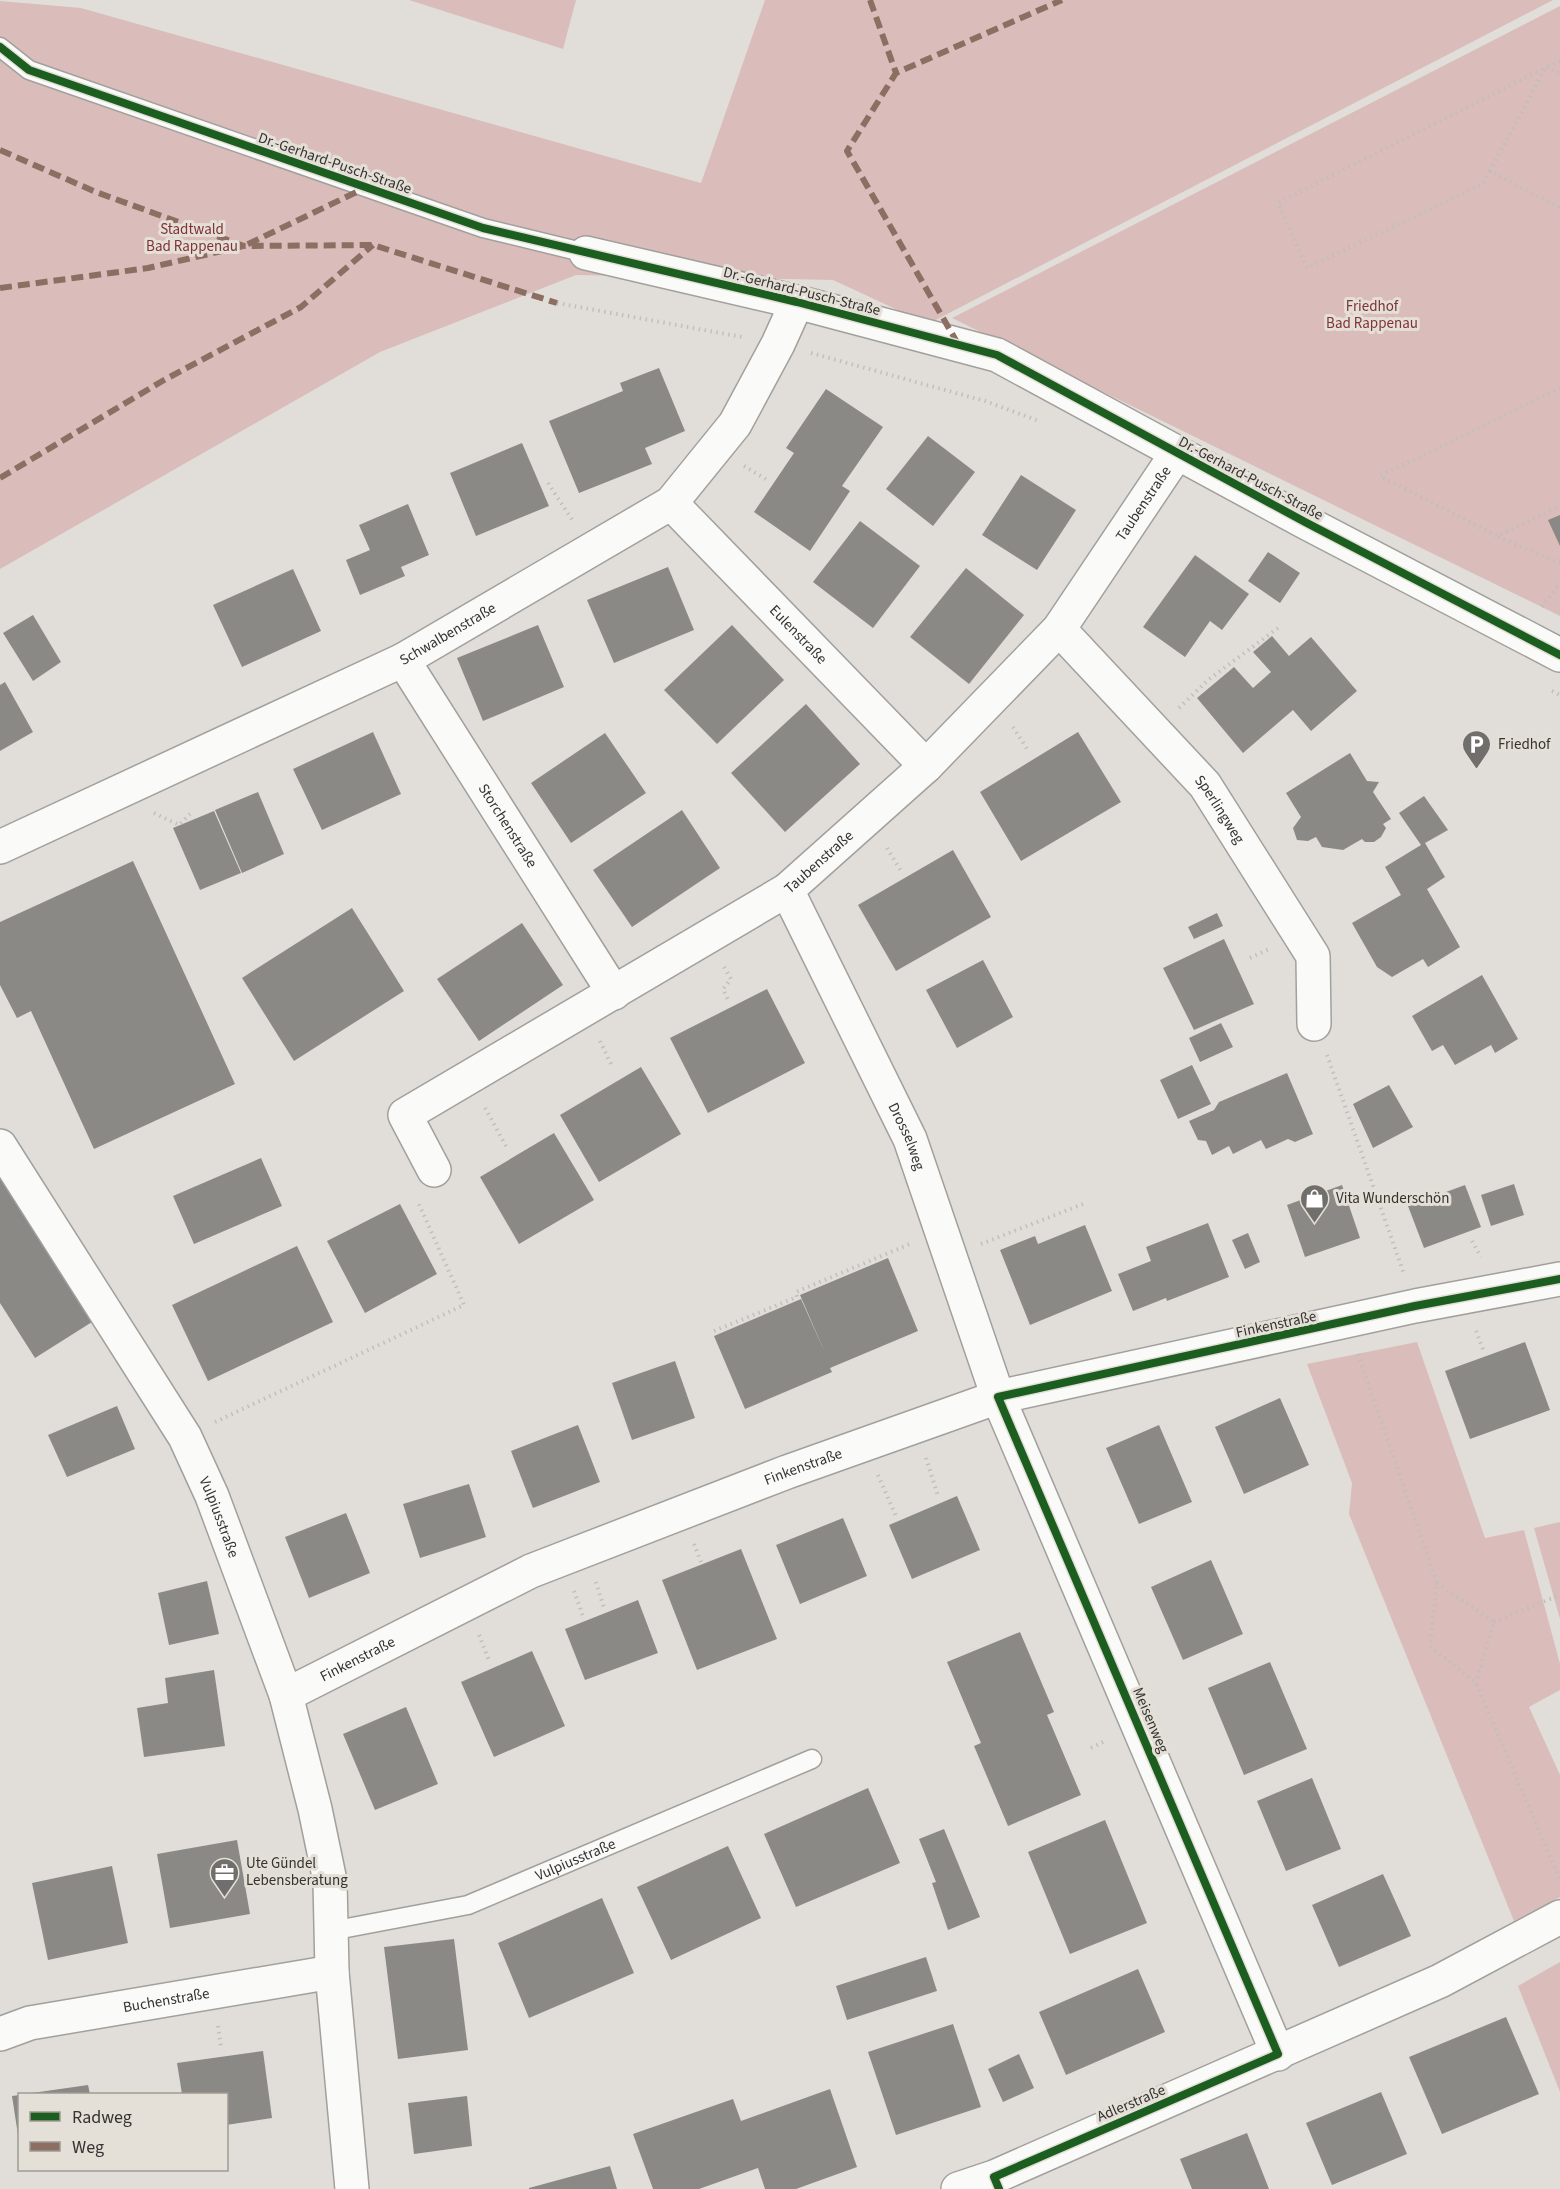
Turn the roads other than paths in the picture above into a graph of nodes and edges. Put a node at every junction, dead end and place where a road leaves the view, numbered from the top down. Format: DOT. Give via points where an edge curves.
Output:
graph roads {
  1 [pos="0,47"];
  2 [pos="586,253"];
  3 [pos="797,302"];
  4 [pos="1177,453"];
  5 [pos="671,502"];
  6 [pos="1059,629"];
  7 [pos="1560,655"];
  8 [pos="403,660"];
  9 [pos="926,766"];
  10 [pos="0,846"];
  11 [pos="787,890"];
  12 [pos="614,993"];
  13 [pos="1314,1024"];
  14 [pos="0,1146"];
  15 [pos="434,1170"];
  16 [pos="1560,1279"];
  17 [pos="998,1397"];
  18 [pos="286,1695"];
  19 [pos="812,1759"];
  20 [pos="1560,1917"];
  21 [pos="331,1931"];
  22 [pos="332,1972"];
  23 [pos="0,2034"];
  24 [pos="1278,2054"];
  25 [pos="996,2183"];
  26 [pos="352,2189"];
  27 [pos="958,2189"];
  1 -- 2 [label="lane, Dr.-Gerhard-Pusch-Straße" via="29,70 483,228"];
  2 -- 3 [label="street, Dr.-Gerhard-Pusch-Straße"];
  3 -- 4 [label="street, Dr.-Gerhard-Pusch-Straße" via="997,355"];
  3 -- 5 [label="street, Schwalbenstraße" via="735,424"];
  4 -- 6 [label="street, Taubenstraße"];
  4 -- 7 [label="street, Dr.-Gerhard-Pusch-Straße"];
  5 -- 8 [label="street, Schwalbenstraße"];
  5 -- 9 [label="street, Eulenstraße"];
  6 -- 9 [label="street, Taubenstraße"];
  6 -- 13 [label="street, Sperlingweg" via="1205,785 1313,956"];
  8 -- 10 [label="street, Schwalbenstraße"];
  8 -- 12 [label="street, Storchenstraße"];
  9 -- 11 [label="street, Taubenstraße"];
  11 -- 12 [label="street, Taubenstraße"];
  11 -- 17 [label="street, Drosselweg" via="910,1139"];
  12 -- 15 [label="street, Taubenstraße" via="405,1115"];
  14 -- 18 [label="street, Vulpiusstraße" via="185,1437 212,1496"];
  16 -- 17 [label="street, Finkenstraße" via="1415,1306"];
  17 -- 18 [label="street, Finkenstraße" via="531,1571"];
  17 -- 24 [label="street, Meisenweg"];
  18 -- 21 [label="street, Vulpiusstraße" via="330,1881"];
  19 -- 21 [label="lane, Vulpiusstraße" via="468,1905"];
  20 -- 24 [label="street, Adlerstraße" via="1440,1981"];
  21 -- 22 [label="street, Vulpiusstraße"];
  22 -- 23 [label="street, Buchenstraße" via="30,2023"];
  22 -- 26 [label="street, Vulpiusstraße"];
  24 -- 25 [label="street, Adlerstraße"];
  25 -- 27 [label="street, Adlerstraße"];
}
